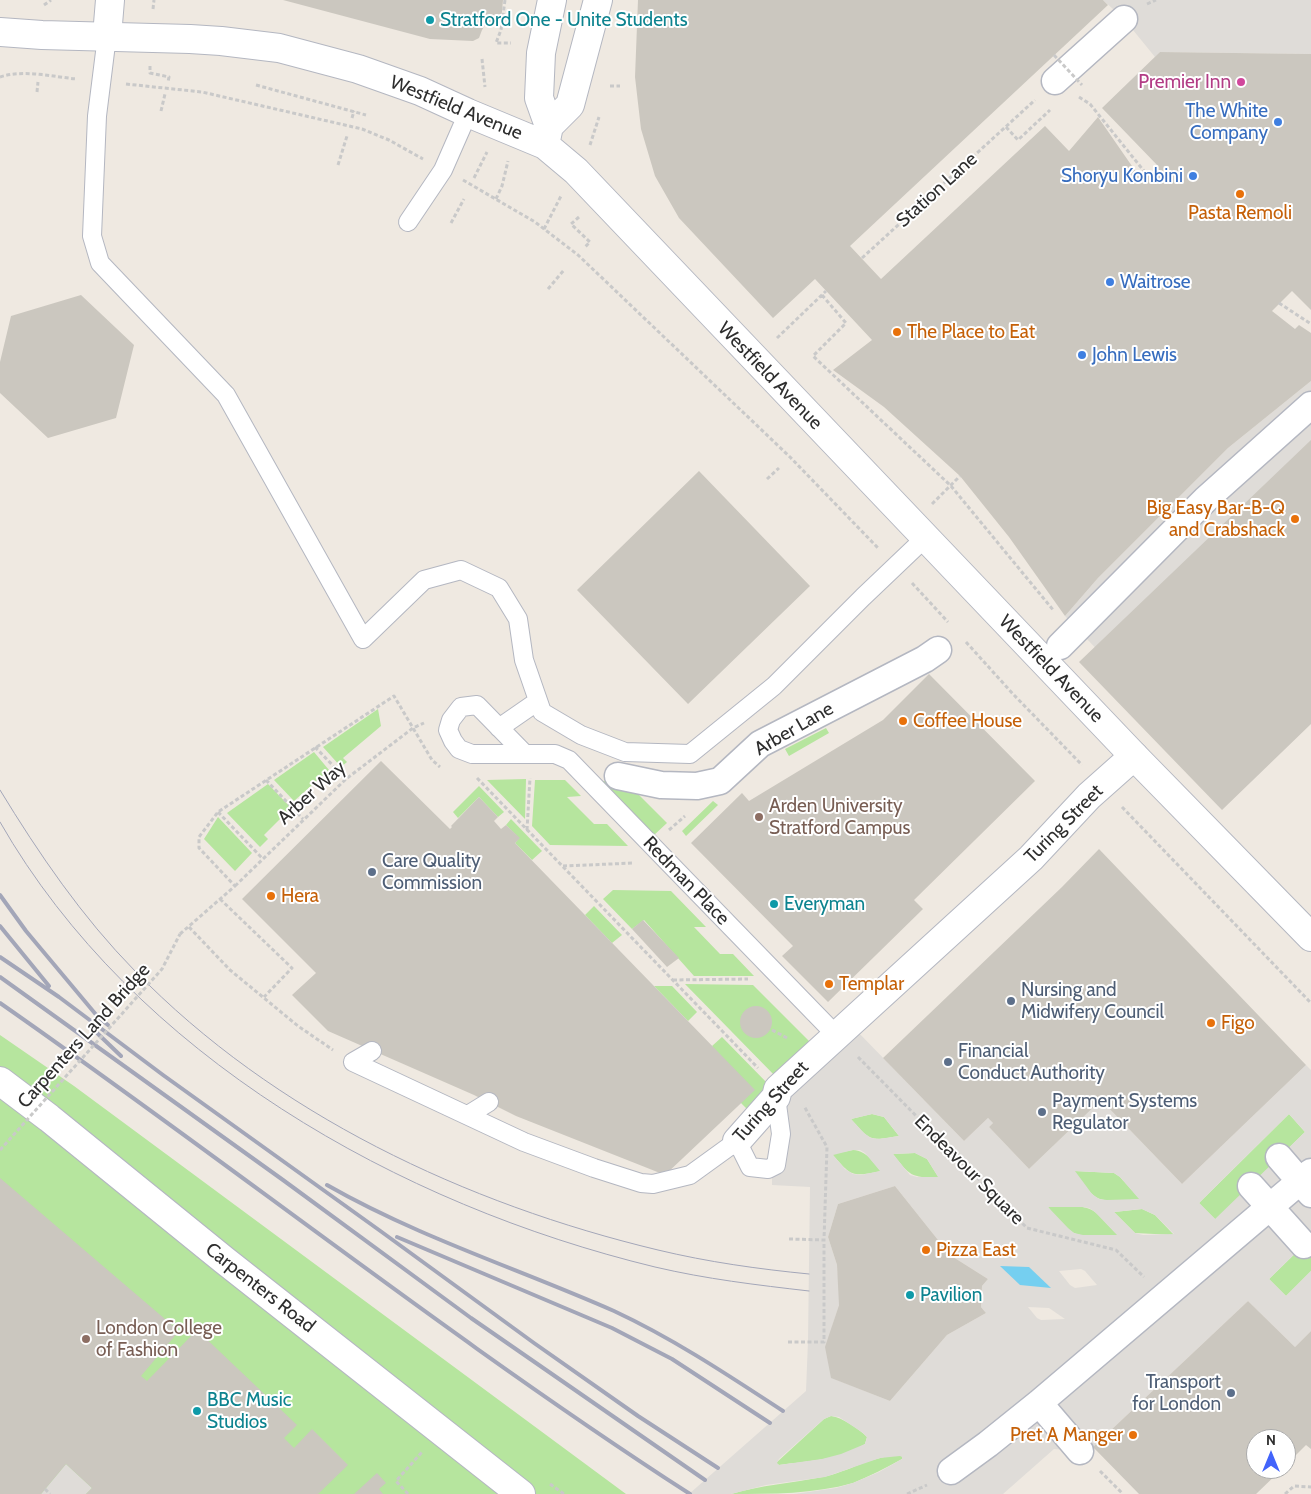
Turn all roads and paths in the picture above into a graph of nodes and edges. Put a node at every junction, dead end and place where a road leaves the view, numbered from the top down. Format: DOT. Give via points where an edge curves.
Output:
graph roads {
  1 [pos="50,0"];
  2 [pos="110,0"];
  3 [pos="154,0"];
  4 [pos="505,0"];
  5 [pos="552,0"];
  6 [pos="598,0"];
  7 [pos="44,5"];
  8 [pos="154,9"];
  9 [pos="1124,19"];
  10 [pos="625,22"];
  11 [pos="638,23"];
  12 [pos="5,32"];
  13 [pos="107,36"];
  14 [pos="511,43"];
  15 [pos="482,59"];
  16 [pos="150,66"];
  17 [pos="0,77"];
  18 [pos="1064,78"];
  19 [pos="79,79"];
  20 [pos="38,82"];
  21 [pos="168,82"];
  22 [pos="123,84"];
  23 [pos="256,85"];
  24 [pos="610,86"];
  25 [pos="620,86"];
  26 [pos="37,92"];
  27 [pos="485,93"];
  28 [pos="165,94"];
  29 [pos="161,111"];
  30 [pos="354,111"];
  31 [pos="468,113"];
  32 [pos="366,115"];
  33 [pos="352,118"];
  34 [pos="1011,122"];
  35 [pos="1005,127"];
  36 [pos="347,136"];
  37 [pos="547,136"];
  38 [pos="487,152"];
  39 [pos="338,165"];
  40 [pos="507,165"];
  41 [pos="443,170"];
  42 [pos="1148,176"];
  43 [pos="474,178"];
  44 [pos="464,199"];
  45 [pos="496,199"];
  46 [pos="558,200"];
  47 [pos="580,217"];
  48 [pos="408,222"];
  49 [pos="451,223"];
  50 [pos="544,229"];
  51 [pos="584,248"];
  52 [pos="862,258"];
  53 [pos="564,270"];
  54 [pos="548,289"];
  55 [pos="826,291"];
  56 [pos="822,296"];
  57 [pos="1280,303"];
  58 [pos="1311,324"];
  59 [pos="774,340"];
  60 [pos="1311,404"];
  61 [pos="778,468"];
  62 [pos="960,476"];
  63 [pos="767,479"];
  64 [pos="950,486"];
  65 [pos="936,500"];
  66 [pos="926,537"];
  67 [pos="896,566"];
  68 [pos="1056,616"];
  69 [pos="952,627"];
  70 [pos="965,640"];
  71 [pos="1060,646"];
  72 [pos="938,650"];
  73 [pos="538,701"];
  74 [pos="1018,722"];
  75 [pos="499,728"];
  76 [pos="1012,728"];
  77 [pos="316,747"];
  78 [pos="523,752"];
  79 [pos="1134,756"];
  80 [pos="618,776"];
  81 [pos="476,777"];
  82 [pos="530,778"];
  83 [pos="346,779"];
  84 [pos="266,780"];
  85 [pos="1101,785"];
  86 [pos="218,812"];
  87 [pos="303,819"];
  88 [pos="527,830"];
  89 [pos="262,858"];
  90 [pos="667,862"];
  91 [pos="562,866"];
  92 [pos="235,886"];
  93 [pos="220,899"];
  94 [pos="189,927"];
  95 [pos="180,934"];
  96 [pos="1311,937"];
  97 [pos="781,978"];
  98 [pos="673,980"];
  99 [pos="264,997"];
  100 [pos="1311,1003"];
  101 [pos="836,1035"];
  102 [pos="372,1051"];
  103 [pos="855,1054"];
  104 [pos="353,1062"];
  105 [pos="0,1081"];
  106 [pos="781,1089"];
  107 [pos="489,1102"];
  108 [pos="468,1115"];
  109 [pos="738,1141"];
  110 [pos="0,1150"];
  111 [pos="1280,1158"];
  112 [pos="1307,1182"];
  113 [pos="1250,1186"];
  114 [pos="1269,1207"];
  115 [pos="789,1239"];
  116 [pos="824,1240"];
  117 [pos="1304,1246"];
  118 [pos="1164,1297"];
  119 [pos="788,1342"];
  120 [pos="1039,1403"];
  121 [pos="426,1447"];
  122 [pos="1080,1451"];
  123 [pos="952,1471"];
  124 [pos="1311,1487"];
  125 [pos="45,1489"];
  126 [pos="50,1494"];
  127 [pos="408,1494"];
  128 [pos="521,1494"];
  129 [pos="1285,1494"];
  1 -- 7 [label="path"];
  2 -- 13 [label="street"];
  3 -- 8 [label="path"];
  4 -- 14 [label="path" via="496,43"];
  5 -- 37 [label="street" via="541,53 538,98"];
  6 -- 37 [label="street" via="570,105"];
  9 -- 18 [label="street"];
  10 -- 11 [label="path"];
  12 -- 13 [label="street, Westfield Avenue"];
  13 -- 31 [label="street, Westfield Avenue" via="220,41 279,48 358,69 420,91"];
  13 -- 73 [label="lane" via="97,116 92,236 100,262 226,395 363,639 424,580 460,570 499,588 518,619 524,660"];
  15 -- 27 [label="path"];
  16 -- 21 [label="path" via="150,73 169,77"];
  17 -- 19 [label="path" via="20,74"];
  18 -- 18 [label="path, bridge"];
  18 -- 35 [label="path" via="1018,140"];
  18 -- 42 [label="path" via="1090,104"];
  20 -- 26 [label="path"];
  22 -- 41 [label="path" via="204,92 362,129"];
  23 -- 30 [label="path"];
  24 -- 25 [label="path"];
  28 -- 29 [label="path"];
  30 -- 32 [label="path"];
  30 -- 33 [label="path"];
  31 -- 37 [label="street, Westfield Avenue"];
  31 -- 41 [label="lane"];
  34 -- 35 [label="path, Station Lane"];
  35 -- 52 [label="path, Station Lane"];
  36 -- 39 [label="path"];
  37 -- 66 [label="street, Westfield Avenue" via="576,172"];
  38 -- 43 [label="path"];
  40 -- 45 [label="path"];
  41 -- 45 [label="path"];
  41 -- 48 [label="lane"];
  44 -- 49 [label="path"];
  45 -- 50 [label="path"];
  46 -- 50 [label="path"];
  47 -- 51 [label="path" via="571,224 590,242"];
  50 -- 67 [label="path" via="578,255 778,445"];
  53 -- 54 [label="path"];
  55 -- 56 [label="path"];
  56 -- 59 [label="path"];
  56 -- 64 [label="path" via="846,323 812,356"];
  57 -- 58 [label="path"];
  60 -- 71 [label="street" via="1206,499"];
  61 -- 63 [label="path"];
  62 -- 64 [label="path"];
  64 -- 65 [label="path"];
  64 -- 68 [label="path"];
  66 -- 67 [label="lane"];
  66 -- 79 [label="street, Westfield Avenue"];
  67 -- 69 [label="path"];
  67 -- 73 [label="lane" via="774,686 690,754 625,752 581,736 542,712"];
  70 -- 85 [label="path"];
  72 -- 80 [label="street, Arber Lane" via="760,744 720,781 697,786 661,785"];
  73 -- 75 [label="lane"];
  74 -- 76 [label="path"];
  75 -- 78 [label="lane, Redman Place"];
  75 -- 78 [label="lane, Redman Place" via="477,705 462,707 451,720 448,730 459,749 472,754"];
  77 -- 83 [label="path"];
  77 -- 83 [label="path, Arber Way" via="394,696 413,728"];
  77 -- 84 [label="path"];
  78 -- 90 [label="lane, Redman Place" via="555,754 569,760"];
  79 -- 85 [label="street, Turing Street"];
  79 -- 96 [label="street, Westfield Avenue"];
  81 -- 88 [label="path"];
  82 -- 88 [label="path"];
  83 -- 87 [label="path, Arber Way"];
  84 -- 86 [label="path"];
  84 -- 87 [label="path"];
  85 -- 100 [label="path"];
  85 -- 101 [label="street, Turing Street" via="1031,858"];
  86 -- 89 [label="path"];
  86 -- 92 [label="path" via="199,837 199,848"];
  87 -- 89 [label="path, Arber Way"];
  88 -- 91 [label="path"];
  89 -- 92 [label="path, Arber Way"];
  90 -- 91 [label="path"];
  90 -- 97 [label="lane, Redman Place"];
  91 -- 98 [label="path"];
  92 -- 93 [label="path, Arber Way"];
  93 -- 94 [label="path, Arber Way"];
  93 -- 99 [label="path" via="292,968"];
  94 -- 95 [label="path, Arber Way"];
  94 -- 99 [label="path" via="230,970"];
  95 -- 110 [label="path, Carpenters Land Bridge, bridge" via="162,969"];
  97 -- 98 [label="path"];
  97 -- 101 [label="lane, Redman Place"];
  98 -- 106 [label="path"];
  99 -- 104 [label="path" via="298,1026"];
  101 -- 106 [label="street, Turing Street"];
  102 -- 104 [label="lane"];
  103 -- 118 [label="path, Endeavour Square" via="1027,1228 1116,1250"];
  104 -- 108 [label="lane, Turing Street"];
  105 -- 128 [label="street, Carpenters Road"];
  106 -- 109 [label="street, Turing Street"];
  106 -- 109 [label="lane" via="780,1152 776,1165 768,1169 750,1167"];
  106 -- 116 [label="path" via="827,1147"];
  107 -- 108 [label="lane"];
  108 -- 109 [label="lane, Turing Street" via="524,1142 641,1183 653,1184 690,1176"];
  111 -- 112 [label="street"];
  112 -- 114 [label="street"];
  113 -- 114 [label="street"];
  114 -- 117 [label="street"];
  114 -- 118 [label="street"];
  115 -- 116 [label="path"];
  116 -- 119 [label="path" via="824,1342"];
  118 -- 120 [label="street"];
  120 -- 122 [label="street"];
  120 -- 123 [label="street"];
  121 -- 127 [label="path" via="396,1481"];
  124 -- 129 [label="path" via="1294,1486"];
  125 -- 126 [label="path"];
}
